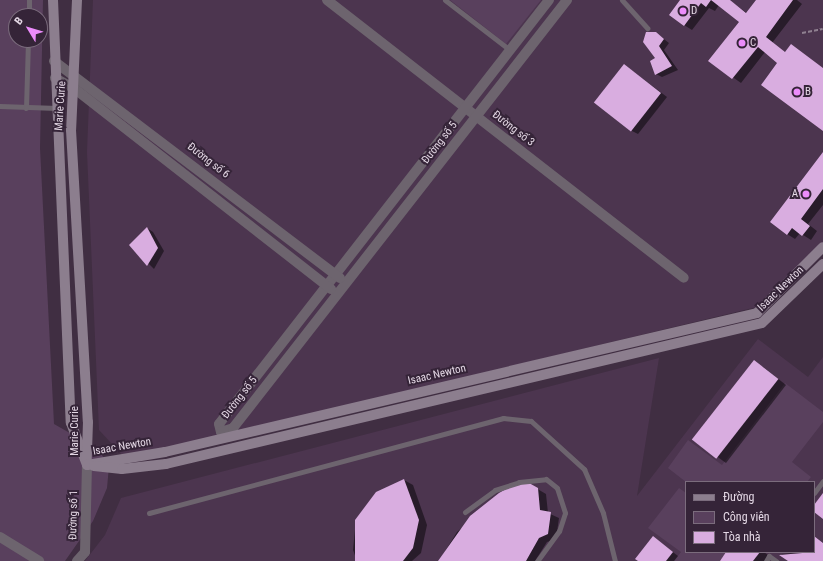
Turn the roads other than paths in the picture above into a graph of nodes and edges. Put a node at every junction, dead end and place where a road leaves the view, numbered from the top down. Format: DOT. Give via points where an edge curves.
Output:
graph roads {
  1 [pos="54,0"];
  2 [pos="77,0"];
  3 [pos="327,0"];
  4 [pos="445,0"];
  5 [pos="548,0"];
  6 [pos="567,0"];
  7 [pos="622,0"];
  8 [pos="647,28"];
  9 [pos="28,48"];
  10 [pos="510,50"];
  11 [pos="54,61"];
  12 [pos="76,75"];
  13 [pos="55,78"];
  14 [pos="75,89"];
  15 [pos="0,106"];
  16 [pos="465,107"];
  17 [pos="26,108"];
  18 [pos="57,108"];
  19 [pos="476,116"];
  20 [pos="823,247"];
  21 [pos="823,264"];
  22 [pos="336,274"];
  23 [pos="684,278"];
  24 [pos="346,282"];
  25 [pos="327,285"];
  26 [pos="338,294"];
  27 [pos="86,465"];
  28 [pos="823,481"];
  29 [pos="815,493"];
  30 [pos="465,512"];
  31 [pos="149,513"];
  32 [pos="0,537"];
  33 [pos="771,554"];
  34 [pos="39,561"];
  35 [pos="77,561"];
  36 [pos="537,561"];
  37 [pos="614,561"];
  38 [pos="766,561"];
  39 [pos="776,561"];
  1 -- 11 [label="street, Marie Curie"];
  2 -- 12 [label="street, Marie Curie"];
  3 -- 16 [label="street, Đường số 3"];
  4 -- 10 [label="lane"];
  5 -- 10 [label="street, Đường số 5"];
  6 -- 19 [label="street, Đường số 5"];
  7 -- 8 [label="lane"];
  9 -- 17 [label="lane"];
  10 -- 16 [label="street, Đường số 5"];
  11 -- 12 [label="street, Đường số 6"];
  11 -- 13 [label="street, Marie Curie"];
  12 -- 14 [label="street, Marie Curie"];
  12 -- 22 [label="street, Đường số 6"];
  13 -- 14 [label="street"];
  13 -- 18 [label="street, Marie Curie"];
  14 -- 25 [label="street"];
  14 -- 27 [label="street, Marie Curie" via="71,130 88,422"];
  15 -- 17 [label="lane"];
  16 -- 19 [label="street, Đường số 3"];
  16 -- 22 [label="street, Đường số 5"];
  17 -- 18 [label="lane"];
  18 -- 27 [label="street, Marie Curie" via="71,423"];
  19 -- 23 [label="street, Đường số 3"];
  19 -- 24 [label="street, Đường số 5"];
  20 -- 27 [label="street, Isaac Newton" via="757,312 165,452"];
  21 -- 27 [label="street, Isaac Newton" via="762,323 166,464 122,469"];
  22 -- 24 [label="street, Đường số 6"];
  22 -- 25 [label="street, Đường số 5"];
  24 -- 26 [label="street, Đường số 5"];
  25 -- 26 [label="street"];
  25 -- 26 [label="street, Đường số 5" via="219,424 221,432 233,428"];
  27 -- 35 [label="street, Đường số 1" via="85,552"];
  28 -- 29 [label="lane"];
  30 -- 36 [label="lane" via="495,490 519,482 546,479 557,488 565,513 559,531"];
  31 -- 37 [label="lane" via="502,418 531,421 584,469 603,513"];
  32 -- 34 [label="street"];
  33 -- 38 [label="lane"];
  33 -- 39 [label="lane"];
}
